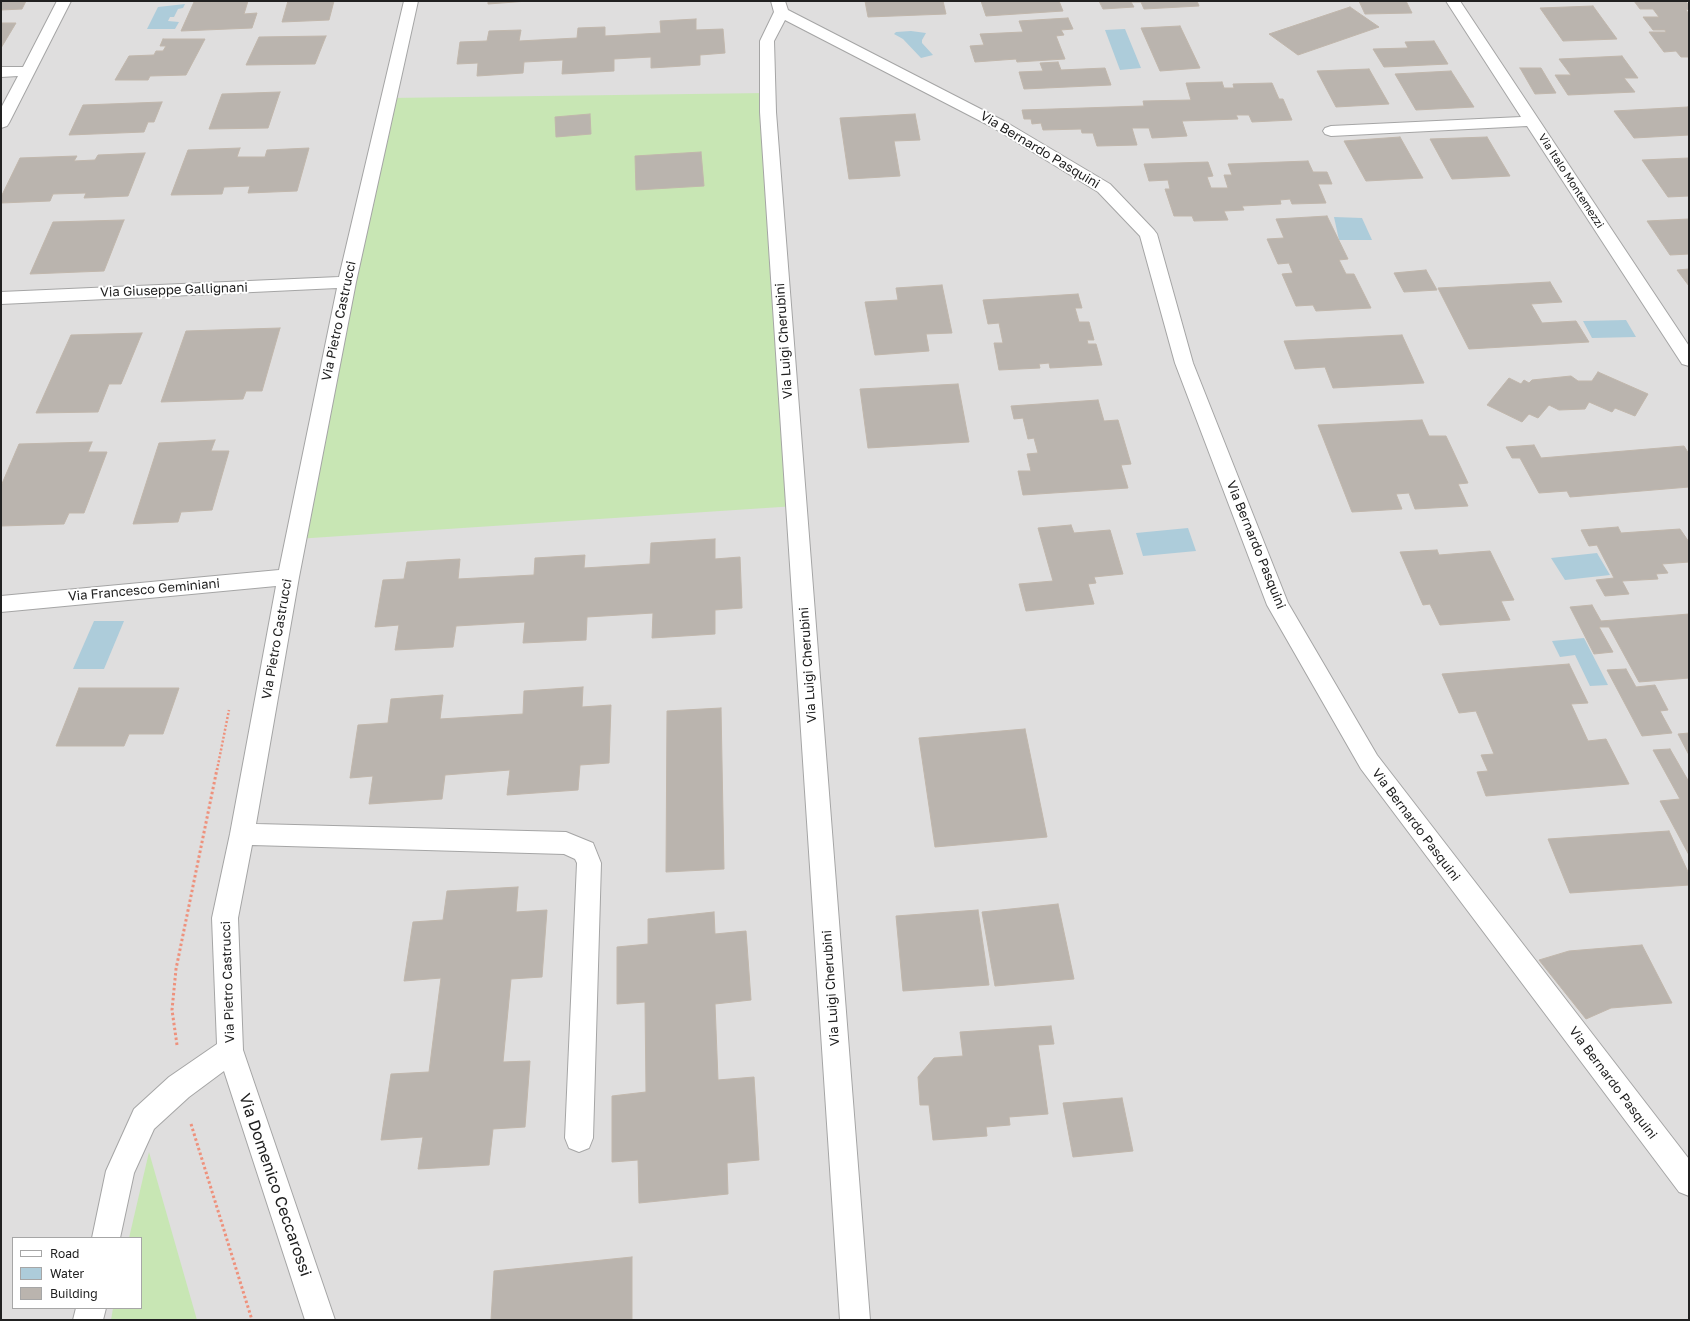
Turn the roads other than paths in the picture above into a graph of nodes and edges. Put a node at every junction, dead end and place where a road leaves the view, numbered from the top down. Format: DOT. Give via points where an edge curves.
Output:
graph roads {
  1 [pos="64,1"];
  2 [pos="411,1"];
  3 [pos="1453,1"];
  4 [pos="780,7"];
  5 [pos="29,71"];
  6 [pos="1,72"];
  7 [pos="1532,121"];
  8 [pos="1,124"];
  9 [pos="1331,131"];
  10 [pos="347,282"];
  11 [pos="1,298"];
  12 [pos="1689,360"];
  13 [pos="288,578"];
  14 [pos="1,604"];
  15 [pos="242,834"];
  16 [pos="230,1050"];
  17 [pos="579,1138"];
  18 [pos="1689,1182"];
  19 [pos="106,1237"];
  20 [pos="91,1309"];
  21 [pos="88,1320"];
  22 [pos="320,1320"];
  23 [pos="855,1320"];
  1 -- 5 [label="street"];
  2 -- 10 [label="street, Via Pietro Castrucci"];
  3 -- 7 [label="street, Via Italo Montemezzi"];
  4 -- 18 [label="street, Via Bernardo Pasquini" via="998,124 1104,188 1148,234 1184,363 1278,605 1369,762"];
  4 -- 23 [label="street, Via Luigi Cherubini" via="767,41 768,112"];
  5 -- 6 [label="street"];
  5 -- 8 [label="street"];
  7 -- 9 [label="street"];
  7 -- 12 [label="street, Via Italo Montemezzi"];
  10 -- 11 [label="street, Via Giuseppe Gallignani"];
  10 -- 13 [label="street, Via Pietro Castrucci"];
  13 -- 14 [label="street, Via Francesco Geminiani"];
  13 -- 15 [label="street, Via Pietro Castrucci"];
  15 -- 16 [label="street, Via Pietro Castrucci" via="225,918"];
  15 -- 17 [label="street" via="566,843 584,851 588,863"];
  16 -- 19 [label="street, Via Pietro Castrucci" via="179,1087 144,1119 120,1171"];
  16 -- 22 [label="street, Via Domenico Ceccarossi"];
  20 -- 21 [label="street"];
}
